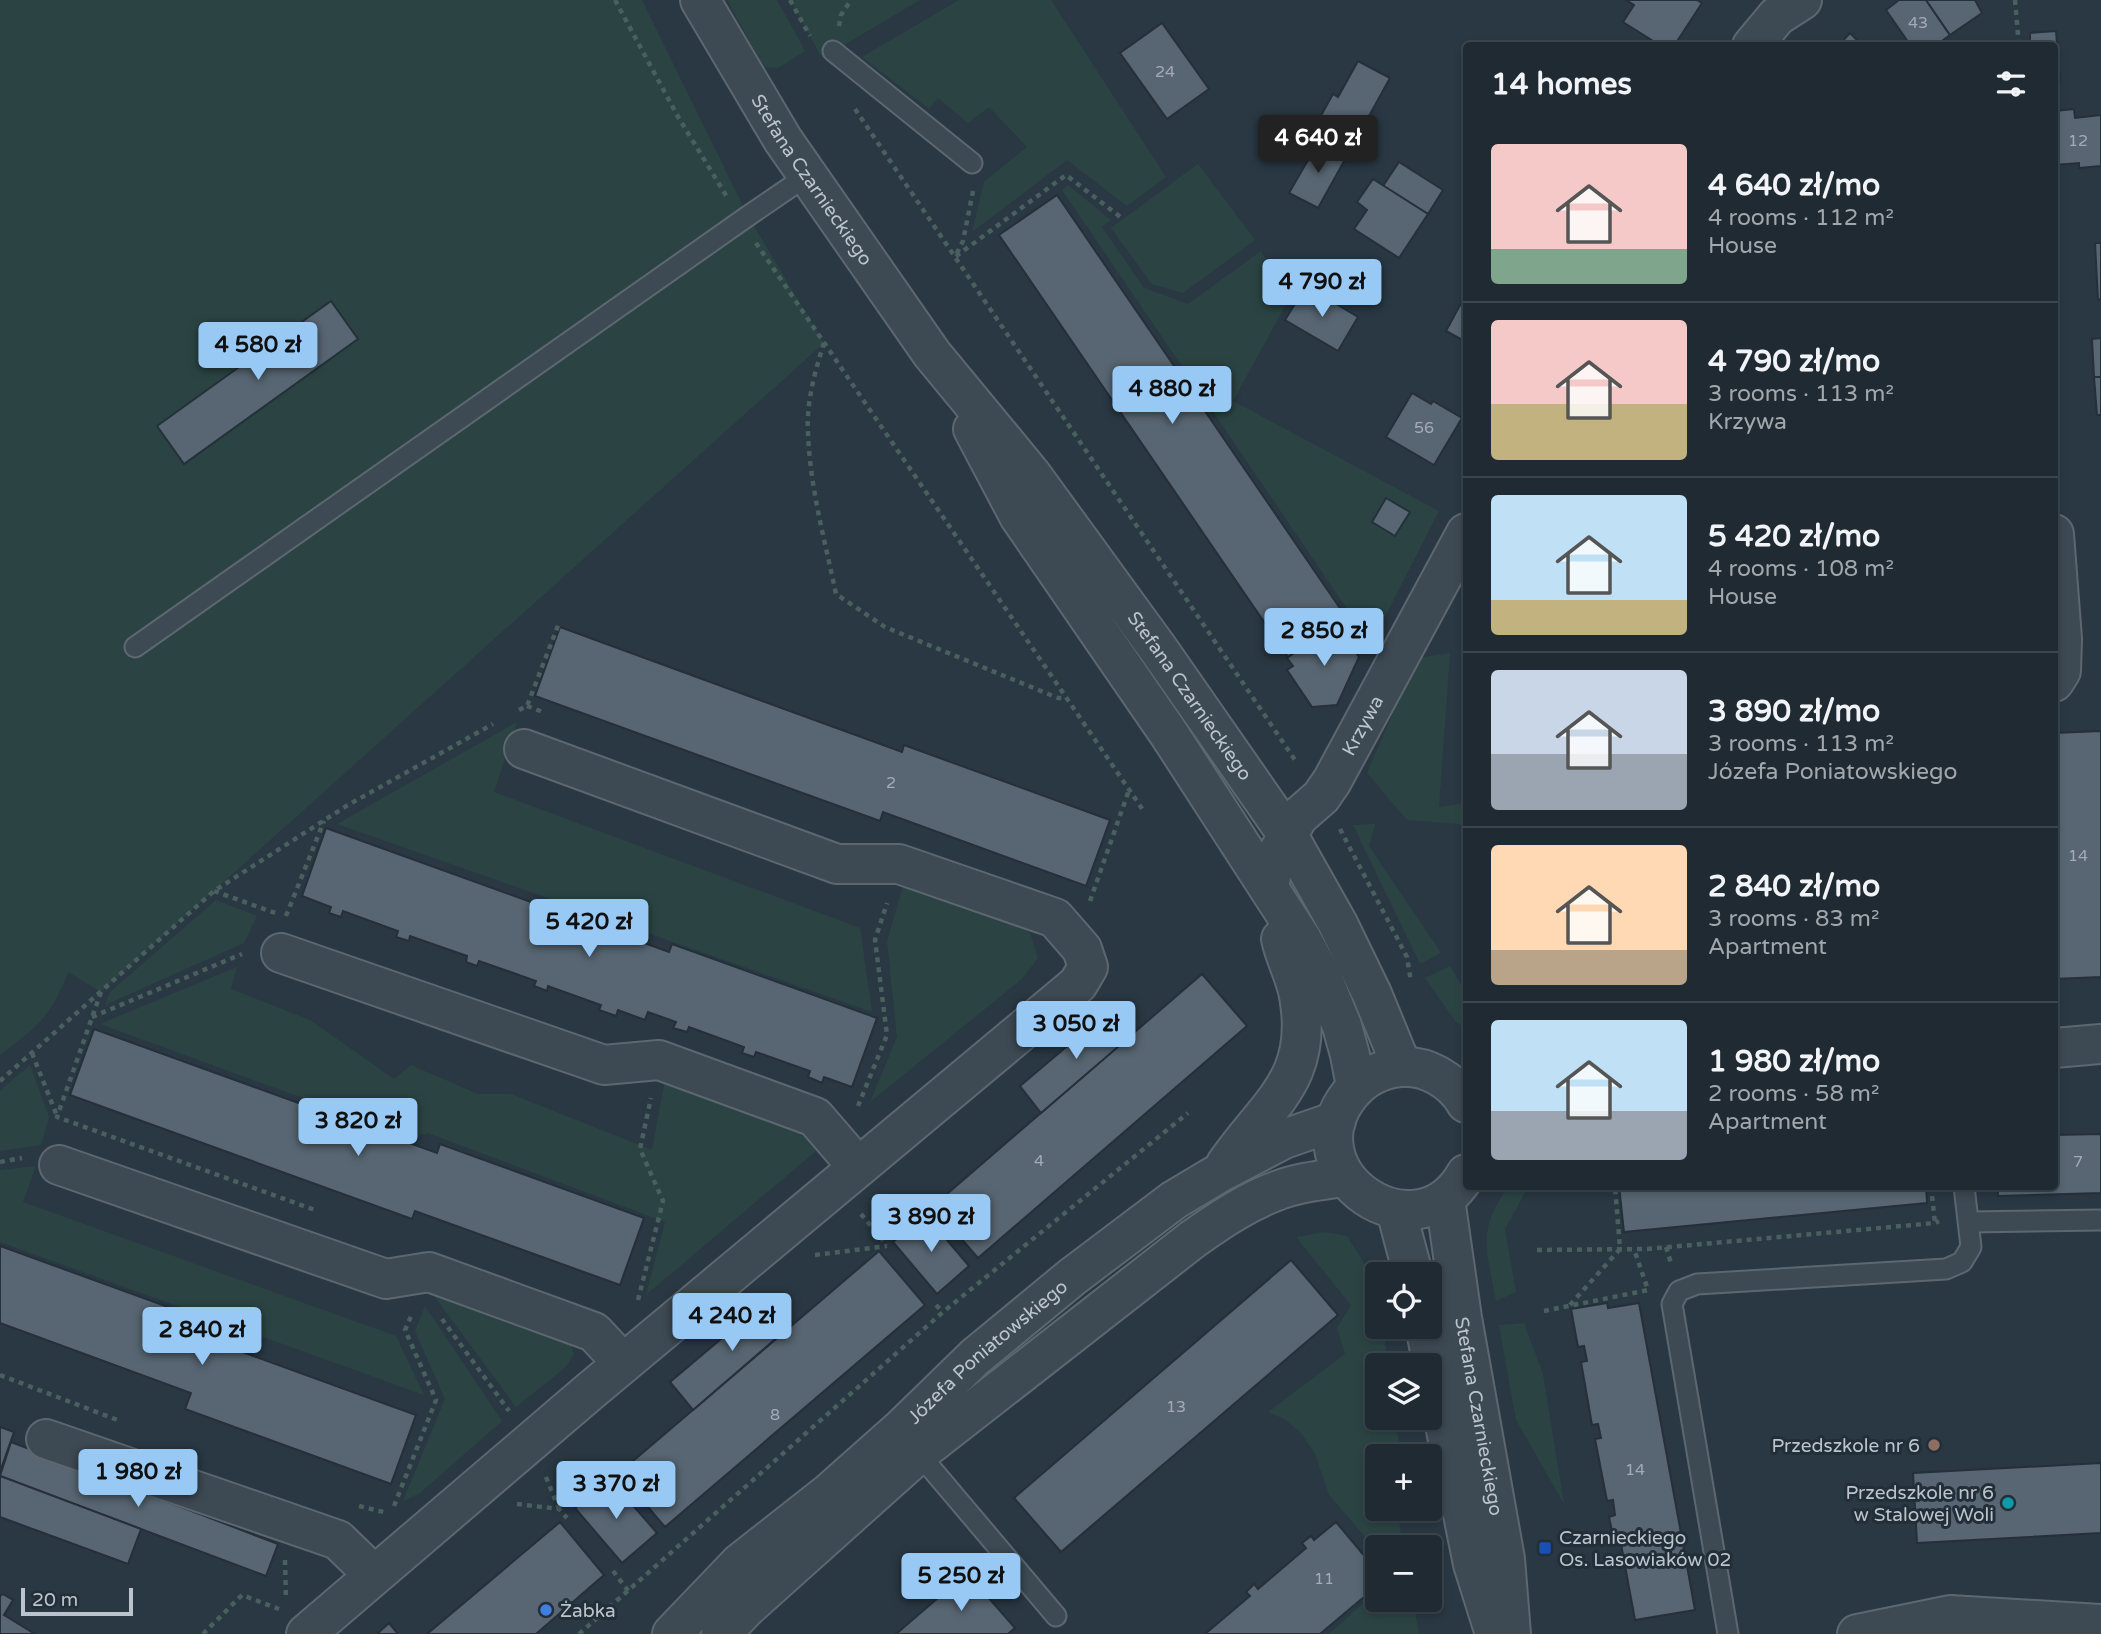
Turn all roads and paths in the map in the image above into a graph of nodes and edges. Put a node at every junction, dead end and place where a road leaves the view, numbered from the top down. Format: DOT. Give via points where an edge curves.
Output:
graph roads {
  1 [pos="615,0"];
  2 [pos="700,0"];
  3 [pos="790,0"];
  4 [pos="2015,0"];
  5 [pos="1782,5"];
  6 [pos="1755,42"];
  7 [pos="2019,42"];
  8 [pos="825,49"];
  9 [pos="852,104"];
  10 [pos="972,163"];
  11 [pos="808,176"];
  12 [pos="1123,219"];
  13 [pos="742,220"];
  14 [pos="955,257"];
  15 [pos="824,342"];
  16 [pos="932,354"];
  17 [pos="1463,539"];
  18 [pos="2058,586"];
  19 [pos="559,623"];
  20 [pos="135,647"];
  21 [pos="2058,676"];
  22 [pos="1067,698"];
  23 [pos="515,712"];
  24 [pos="513,734"];
  25 [pos="1129,790"];
  26 [pos="1321,797"];
  27 [pos="1143,810"];
  28 [pos="324,821"];
  29 [pos="1289,837"];
  30 [pos="899,864"];
  31 [pos="1269,886"];
  32 [pos="214,891"];
  33 [pos="286,916"];
  34 [pos="290,937"];
  35 [pos="1071,937"];
  36 [pos="101,992"];
  37 [pos="1415,992"];
  38 [pos="92,1018"];
  39 [pos="2101,1044"];
  40 [pos="2058,1048"];
  41 [pos="32,1053"];
  42 [pos="659,1060"];
  43 [pos="1402,1067"];
  44 [pos="0,1081"];
  45 [pos="1356,1086"];
  46 [pos="1463,1096"];
  47 [pos="865,1111"];
  48 [pos="1188,1113"];
  49 [pos="57,1117"];
  50 [pos="1336,1121"];
  51 [pos="59,1165"];
  52 [pos="858,1167"];
  53 [pos="1221,1172"];
  54 [pos="1344,1177"];
  55 [pos="1455,1186"];
  56 [pos="1615,1190"];
  57 [pos="1931,1190"];
  58 [pos="1966,1205"];
  59 [pos="1396,1210"];
  60 [pos="319,1212"];
  61 [pos="2101,1220"];
  62 [pos="1935,1223"];
  63 [pos="1620,1249"];
  64 [pos="1634,1249"];
  65 [pos="1537,1250"];
  66 [pos="1410,1262"];
  67 [pos="425,1281"];
  68 [pos="936,1305"];
  69 [pos="1570,1306"];
  70 [pos="1544,1311"];
  71 [pos="943,1312"];
  72 [pos="1428,1339"];
  73 [pos="614,1354"];
  74 [pos="0,1375"];
  75 [pos="516,1421"];
  76 [pos="124,1422"];
  77 [pos="46,1439"];
  78 [pos="909,1442"];
  79 [pos="350,1503"];
  80 [pos="402,1511"];
  81 [pos="391,1514"];
  82 [pos="280,1520"];
  83 [pos="613,1571"];
  84 [pos="374,1575"];
  85 [pos="629,1592"];
  86 [pos="1056,1616"];
  87 [pos="2101,1624"];
  88 [pos="203,1634"];
  89 [pos="306,1634"];
  90 [pos="579,1634"];
  91 [pos="672,1634"];
  92 [pos="721,1634"];
  93 [pos="1495,1634"];
  94 [pos="1511,1634"];
  95 [pos="1728,1634"];
  96 [pos="1857,1634"];
  1 -- 13 [label="path" via="677,115"];
  2 -- 11 [label="street, Stefana Czarnieckiego"];
  3 -- 8 [label="path"];
  4 -- 7 [label="path"];
  5 -- 6 [label="street"];
  8 -- 10 [label="lane"];
  9 -- 14 [label="path"];
  10 -- 14 [label="path" via="976,175 963,242"];
  11 -- 13 [label="lane"];
  11 -- 16 [label="street, Stefana Czarnieckiego"];
  12 -- 14 [label="path" via="1066,175"];
  13 -- 15 [label="path"];
  13 -- 20 [label="lane"];
  14 -- 26 [label="path"];
  15 -- 22 [label="path"];
  15 -- 22 [label="path" via="814,375 807,431 812,482 836,594 885,627"];
  16 -- 29 [label="street, Stefana Czarnieckiego" via="1031,474"];
  16 -- 31 [label="street, Stefana Czarnieckiego" via="1019,516"];
  17 -- 26 [label="street, Krzywa"];
  18 -- 21 [label="street" via="2062,639"];
  19 -- 23 [label="path" via="527,706"];
  22 -- 25 [label="path"];
  24 -- 28 [label="path"];
  24 -- 30 [label="street" via="837,864"];
  25 -- 27 [label="path"];
  25 -- 35 [label="path" via="1089,903"];
  26 -- 29 [label="street, Krzywa" via="1298,817"];
  26 -- 37 [label="path" via="1407,957"];
  28 -- 32 [label="path"];
  28 -- 33 [label="path"];
  29 -- 31 [label="street, Krzywa" via="1275,858"];
  29 -- 43 [label="street, Stefana Czarnieckiego" via="1344,936"];
  30 -- 35 [label="street" via="1055,918"];
  30 -- 47 [label="path" via="875,940 887,1035 855,1114"];
  31 -- 45 [label="street, Stefana Czarnieckiego" via="1322,978 1342,1026"];
  31 -- 53 [label="street" via="1299,994 1301,1041 1295,1070 1280,1097"];
  32 -- 33 [label="path"];
  32 -- 36 [label="path"];
  33 -- 34 [label="path"];
  34 -- 38 [label="path"];
  34 -- 42 [label="street" via="604,1065"];
  35 -- 52 [label="street" via="1082,948 1088,967 1079,984"];
  36 -- 38 [label="path"];
  36 -- 41 [label="path"];
  38 -- 49 [label="path"];
  39 -- 40 [label="street"];
  41 -- 44 [label="path"];
  41 -- 49 [label="path"];
  42 -- 52 [label="street" via="815,1117"];
  42 -- 73 [label="path" via="640,1149 663,1201 635,1313"];
  43 -- 45 [label="street" via="1370,1076"];
  43 -- 46 [label="street" via="1446,1079"];
  45 -- 50 [label="street"];
  48 -- 71 [label="path"];
  49 -- 60 [label="path"];
  50 -- 53 [label="street, Józefa Poniatowskiego" via="1284,1139"];
  50 -- 54 [label="street" via="1336,1159"];
  51 -- 67 [label="street" via="386,1279"];
  52 -- 73 [label="street"];
  53 -- 78 [label="street, Józefa Poniatowskiego" via="1174,1200 975,1357"];
  54 -- 59 [label="street" via="1376,1204"];
  54 -- 78 [label="street, Józefa Poniatowskiego" via="1279,1190 1216,1223 1092,1316"];
  55 -- 59 [label="street" via="1429,1206"];
  55 -- 94 [label="street, Stefana Czarnieckiego" via="1462,1318 1505,1559"];
  56 -- 63 [label="path"];
  57 -- 62 [label="path"];
  58 -- 61 [label="lane"];
  58 -- 62 [label="path"];
  58 -- 95 [label="lane" via="1971,1247 1962,1262 1946,1269 1697,1284 1679,1291 1672,1304"];
  59 -- 66 [label="street"];
  62 -- 64 [label="path"];
  63 -- 64 [label="path"];
  63 -- 65 [label="path"];
  63 -- 69 [label="path"];
  64 -- 69 [label="path" via="1648,1290"];
  67 -- 73 [label="street" via="594,1332"];
  67 -- 75 [label="path"];
  67 -- 81 [label="path" via="405,1330 436,1400"];
  68 -- 71 [label="path"];
  69 -- 70 [label="path"];
  71 -- 85 [label="path"];
  72 -- 93 [label="street, Stefana Czarnieckiego" via="1473,1564"];
  73 -- 84 [label="street"];
  74 -- 76 [label="path"];
  77 -- 82 [label="street"];
  78 -- 86 [label="lane"];
  78 -- 91 [label="street, Józefa Poniatowskiego" via="829,1493 740,1563"];
  78 -- 92 [label="street, Józefa Poniatowskiego"];
  79 -- 81 [label="path"];
  80 -- 81 [label="path"];
  82 -- 84 [label="street" via="338,1541"];
  82 -- 88 [label="path" via="287,1612 242,1595"];
  83 -- 85 [label="path"];
  84 -- 89 [label="street"];
  85 -- 90 [label="path"];
  87 -- 96 [label="street" via="1950,1615"];
}
